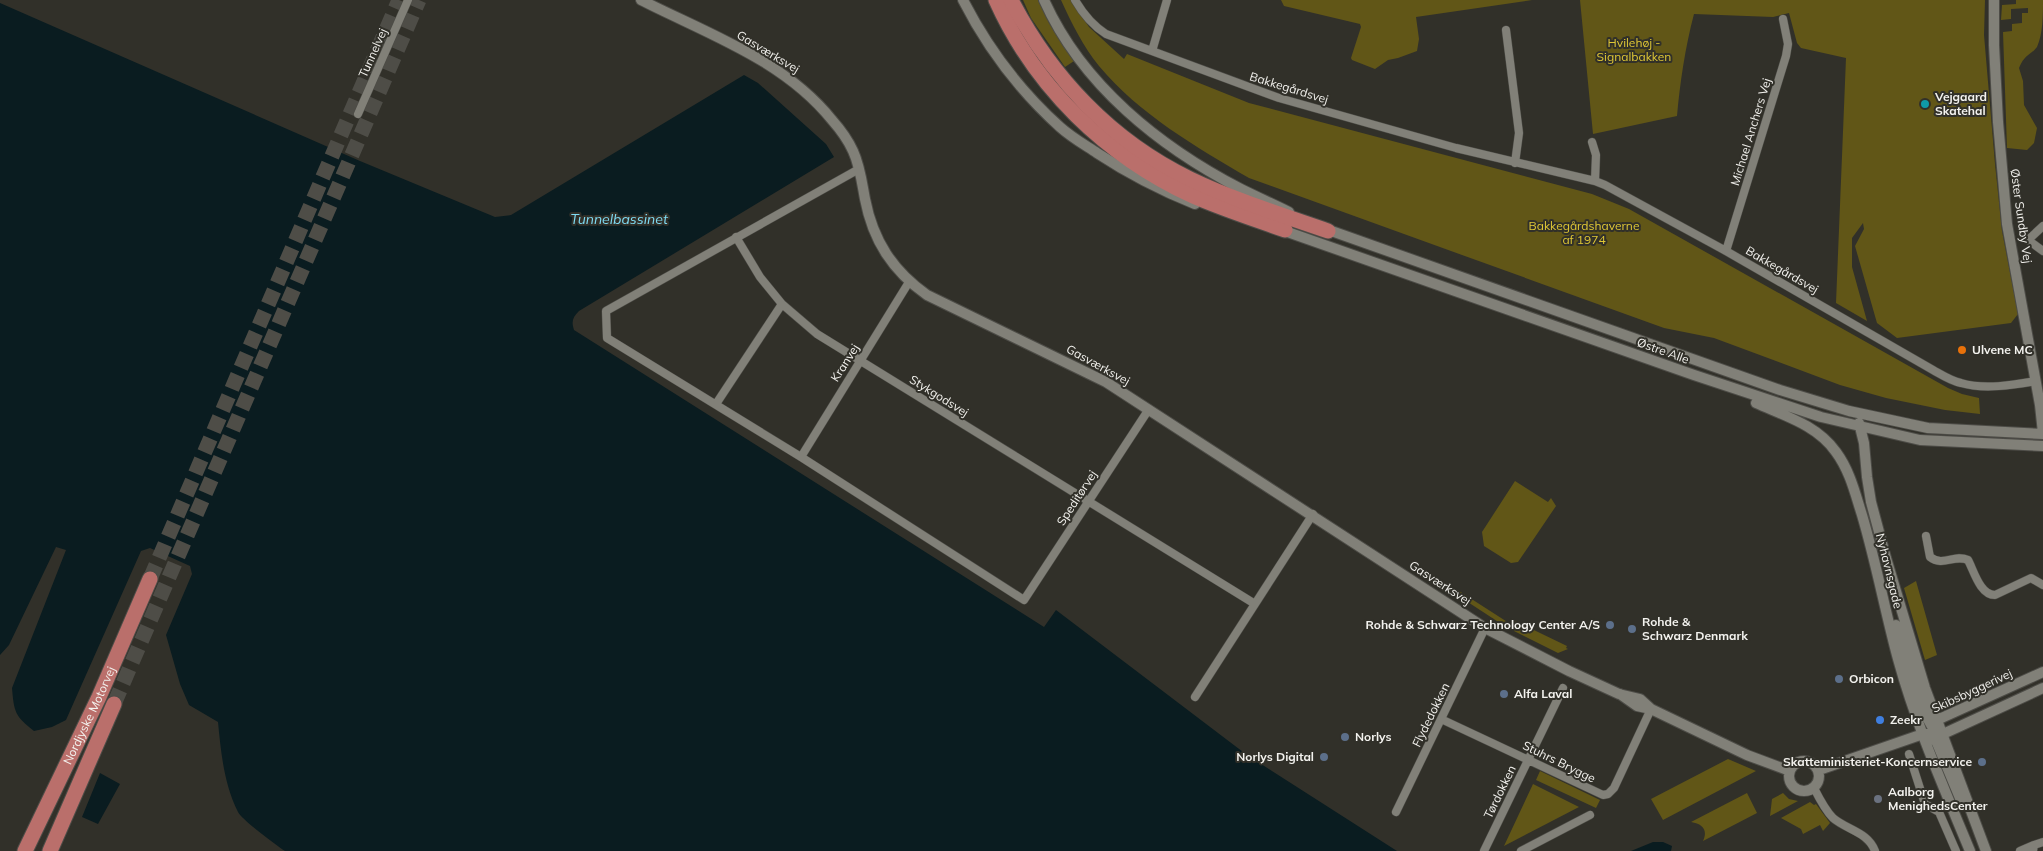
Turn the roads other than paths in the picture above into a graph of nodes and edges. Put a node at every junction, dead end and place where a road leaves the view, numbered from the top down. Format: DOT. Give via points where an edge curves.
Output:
graph roads {
  1 [pos="408,0"];
  2 [pos="641,0"];
  3 [pos="963,0"];
  4 [pos="996,0"];
  5 [pos="1011,0"];
  6 [pos="1044,0"];
  7 [pos="1075,0"];
  8 [pos="1167,0"];
  9 [pos="1994,0"];
  10 [pos="1783,19"];
  11 [pos="1506,30"];
  12 [pos="1152,51"];
  13 [pos="358,114"];
  14 [pos="1592,142"];
  15 [pos="1516,163"];
  16 [pos="859,169"];
  17 [pos="1595,181"];
  18 [pos="2043,226"];
  19 [pos="1285,230"];
  20 [pos="1328,231"];
  21 [pos="736,237"];
  22 [pos="1726,251"];
  23 [pos="2043,251"];
  24 [pos="909,282"];
  25 [pos="782,304"];
  26 [pos="861,360"];
  27 [pos="1694,375"];
  28 [pos="2036,381"];
  29 [pos="716,404"];
  30 [pos="2042,405"];
  31 [pos="1149,409"];
  32 [pos="1849,411"];
  33 [pos="1860,427"];
  34 [pos="2043,433"];
  35 [pos="2043,446"];
  36 [pos="800,457"];
  37 [pos="1088,502"];
  38 [pos="1313,514"];
  39 [pos="1926,536"];
  40 [pos="1876,561"];
  41 [pos="150,579"];
  42 [pos="2043,585"];
  43 [pos="1256,604"];
  44 [pos="1485,628"];
  45 [pos="2043,672"];
  46 [pos="1562,688"];
  47 [pos="2043,688"];
  48 [pos="1195,697"];
  49 [pos="114,704"];
  50 [pos="1651,709"];
  51 [pos="1441,719"];
  52 [pos="1934,723"];
  53 [pos="1923,734"];
  54 [pos="1942,734"];
  55 [pos="1909,754"];
  56 [pos="1528,760"];
  57 [pos="1819,770"];
  58 [pos="1790,771"];
  59 [pos="1814,788"];
  60 [pos="1396,812"];
  61 [pos="1590,815"];
  62 [pos="2043,842"];
  63 [pos="2033,848"];
  64 [pos="23,851"];
  65 [pos="50,851"];
  66 [pos="1484,851"];
  67 [pos="1522,851"];
  68 [pos="1875,851"];
  69 [pos="1956,851"];
  70 [pos="1970,851"];
  71 [pos="1986,851"];
  72 [pos="2020,851"];
  1 -- 13 [label="street, Tunnelvej"];
  2 -- 16 [label="street, Gasværksvej" via="760,59 802,88 842,132"];
  3 -- 19 [label="street, Østre Alle" via="984,39 1013,77 1061,128 1155,188 1214,212"];
  4 -- 19 [label="highway" via="1011,31 1047,84 1066,106 1112,147 1138,166 1193,196"];
  5 -- 20 [label="highway" via="1038,48 1068,86 1094,113 1139,149 1211,188"];
  6 -- 20 [label="street, Østre Alle" via="1083,64 1141,123 1172,147 1233,184"];
  7 -- 12 [label="street, Bakkegårdsvej" via="1096,28"];
  8 -- 12 [label="street"];
  9 -- 28 [label="street, Øster Sundby Vej" via="1994,45 2007,224"];
  10 -- 22 [label="street, Michael Anchers Vej" via="1788,44 1786,56"];
  11 -- 15 [label="street" via="1520,133"];
  12 -- 15 [label="street, Bakkegårdsvej" via="1279,98"];
  14 -- 17 [label="street" via="1596,155"];
  15 -- 17 [label="street, Bakkegårdsvej"];
  16 -- 21 [label="street"];
  16 -- 24 [label="street, Gasværksvej" via="872,228 893,265"];
  17 -- 22 [label="street, Bakkegårdsvej"];
  18 -- 23 [label="street" via="2028,240"];
  19 -- 27 [label="street, Østre Alle"];
  20 -- 32 [label="street, Østre Alle" via="1780,390"];
  21 -- 25 [label="street, Stykgodsvej" via="760,277"];
  21 -- 29 [label="street" via="606,311 607,338"];
  22 -- 28 [label="street, Bakkegårdsvej" via="1960,383 1975,386"];
  24 -- 26 [label="street, Kranvej"];
  24 -- 31 [label="street, Gasværksvej" via="927,295 1106,382"];
  25 -- 26 [label="street, Stykgodsvej" via="817,334"];
  25 -- 29 [label="street"];
  26 -- 36 [label="street, Kranvej"];
  26 -- 37 [label="street, Stykgodsvej"];
  27 -- 33 [label="street, Østre Alle"];
  27 -- 40 [label="street, Nyhavnsgade" via="1806,425 1830,444 1846,467"];
  28 -- 30 [label="street, Øster Sundby Vej"];
  29 -- 36 [label="street"];
  30 -- 34 [label="street, Øster Sundby Vej"];
  31 -- 37 [label="street, Speditørvej"];
  31 -- 38 [label="street, Gasværksvej"];
  32 -- 33 [label="street, Nyhavnsgade"];
  32 -- 34 [label="street, Østre Alle" via="1928,428"];
  33 -- 35 [label="street, Østre Alle" via="1920,440"];
  33 -- 52 [label="street, Nyhavnsgade" via="1875,521"];
  36 -- 37 [label="street, Speditørvej" via="1024,600"];
  37 -- 43 [label="street"];
  38 -- 43 [label="street"];
  38 -- 44 [label="street, Gasværksvej"];
  39 -- 42 [label="street" via="1930,558 1936,562 1961,557 1968,560 1984,591 1990,595 2031,578"];
  40 -- 52 [label="street" via="1922,706"];
  40 -- 53 [label="street, Nyhavnsgade" via="1898,658"];
  41 -- 64 [label="highway, Nordjyske Motorvej" via="99,697"];
  43 -- 48 [label="street"];
  44 -- 50 [label="street, Gasværksvej" via="1637,706"];
  44 -- 51 [label="street, Flydedokken"];
  45 -- 52 [label="street, Skibsbyggerivej"];
  46 -- 56 [label="street, Tørdokken"];
  47 -- 54 [label="street, Skibsbyggerivej"];
  49 -- 65 [label="highway, Nordjyske Motorvej"];
  50 -- 56 [label="street, Stuhrs Brygge" via="1614,788 1608,794 1596,792"];
  50 -- 58 [label="street, Gasværksvej" via="1747,755"];
  51 -- 56 [label="street, Stuhrs Brygge"];
  51 -- 60 [label="street, Flydedokken"];
  52 -- 53 [label="street, Skibsbyggerivej"];
  52 -- 54 [label="street, Nyhavnsgade"];
  53 -- 54 [label="street, Skibsbyggerivej"];
  53 -- 57 [label="street"];
  53 -- 70 [label="street, Nyhavnsgade"];
  53 -- 71 [label="street" via="1937,743"];
  54 -- 71 [label="street, Nyhavnsgade"];
  55 -- 69 [label="street" via="1925,804 1939,812"];
  56 -- 66 [label="street, Tørdokken"];
  57 -- 58 [label="street" via="1806,761 1796,763"];
  57 -- 59 [label="street" via="1820,780"];
  58 -- 59 [label="street" via="1789,779 1794,788 1804,792"];
  59 -- 68 [label="street" via="1834,818 1860,833"];
  61 -- 67 [label="street"];
  62 -- 63 [label="street"];
  63 -- 72 [label="street"];
}
